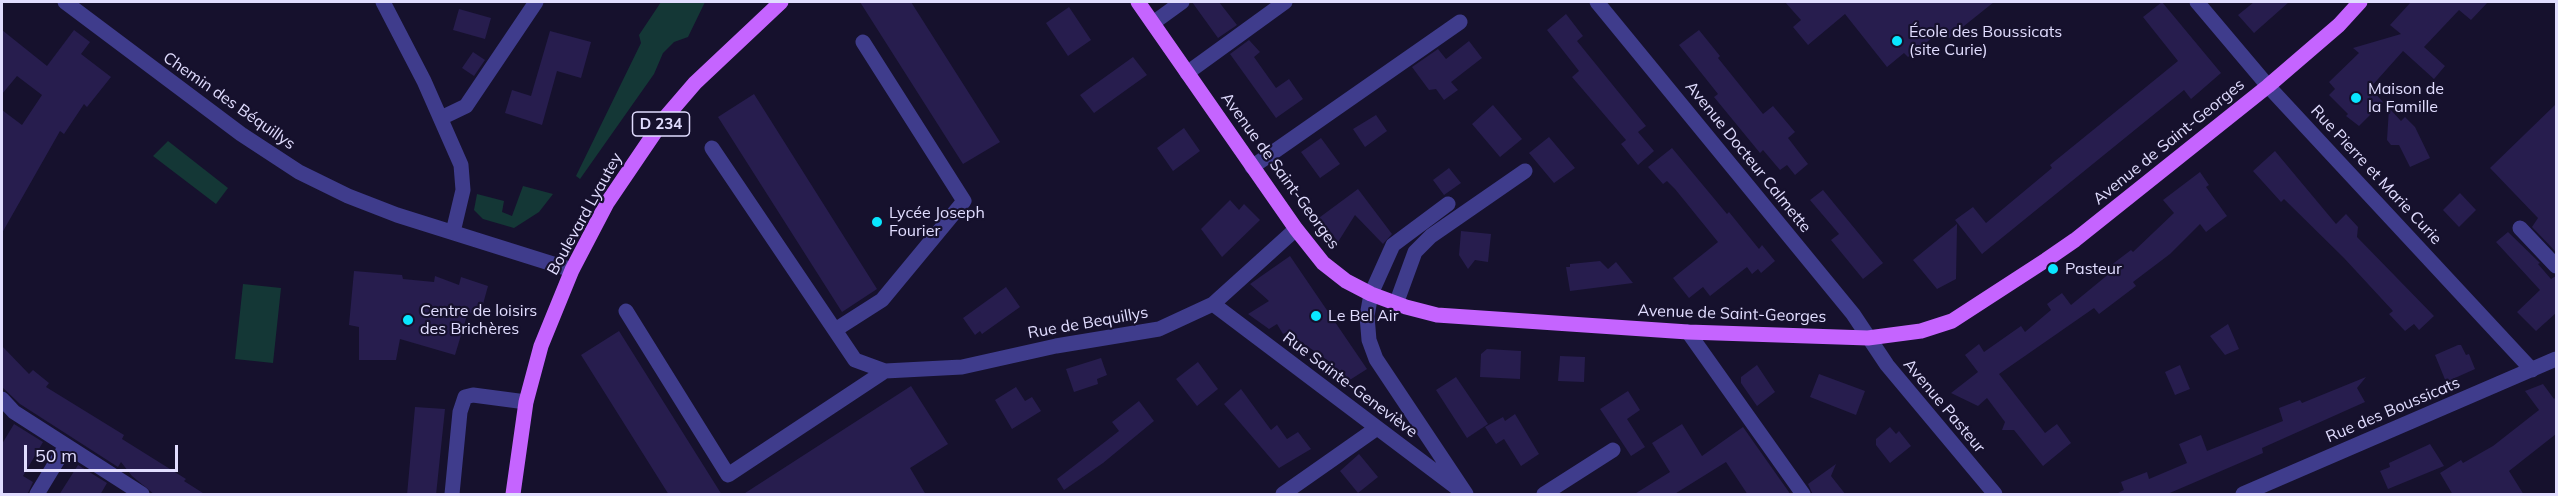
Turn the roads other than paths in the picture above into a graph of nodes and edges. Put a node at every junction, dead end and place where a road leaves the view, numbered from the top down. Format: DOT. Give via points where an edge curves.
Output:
graph roads {
  1 [pos="65,2"];
  2 [pos="383,2"];
  3 [pos="536,2"];
  4 [pos="781,2"];
  5 [pos="1138,2"];
  6 [pos="1182,2"];
  7 [pos="1285,2"];
  8 [pos="1597,2"];
  9 [pos="2197,2"];
  10 [pos="2360,2"];
  11 [pos="1153,22"];
  12 [pos="1460,22"];
  13 [pos="863,42"];
  14 [pos="1187,73"];
  15 [pos="2268,86"];
  16 [pos="441,118"];
  17 [pos="712,148"];
  18 [pos="1252,167"];
  19 [pos="1525,171"];
  20 [pos="1448,204"];
  21 [pos="2520,228"];
  22 [pos="1296,230"];
  23 [pos="453,232"];
  24 [pos="2556,266"];
  25 [pos="572,270"];
  26 [pos="1371,294"];
  27 [pos="1213,304"];
  28 [pos="1396,304"];
  29 [pos="626,311"];
  30 [pos="835,330"];
  31 [pos="1688,332"];
  32 [pos="1868,338"];
  33 [pos="2556,359"];
  34 [pos="2532,370"];
  35 [pos="885,371"];
  36 [pos="2,399"];
  37 [pos="526,402"];
  38 [pos="1377,428"];
  39 [pos="66,446"];
  40 [pos="1613,450"];
  41 [pos="37,495"];
  42 [pos="142,495"];
  43 [pos="452,495"];
  44 [pos="513,495"];
  45 [pos="1283,495"];
  46 [pos="1466,495"];
  47 [pos="1544,495"];
  48 [pos="1803,495"];
  49 [pos="1995,495"];
  50 [pos="2243,495"];
  1 -- 23 [label="street, Chemin des Béquillys" via="241,135 298,171 348,196"];
  2 -- 16 [label="street"];
  3 -- 16 [label="street" via="466,106"];
  4 -- 25 [label="main road, Boulevard Lyautey / D 234" via="728,49 664,119 607,203"];
  5 -- 11 [label="main road, Avenue de Saint-Georges"];
  6 -- 11 [label="street"];
  7 -- 14 [label="street"];
  8 -- 32 [label="street, Avenue Docteur Calmette" via="1846,305"];
  9 -- 15 [label="street, Rue Pierre et Marie Curie"];
  10 -- 15 [label="main road, Avenue de Saint-Georges"];
  11 -- 14 [label="main road, Avenue de Saint-Georges"];
  12 -- 18 [label="street"];
  13 -- 30 [label="street" via="964,201 882,300"];
  14 -- 18 [label="main road, Avenue de Saint-Georges"];
  15 -- 32 [label="main road, Avenue de Saint-Georges" via="2075,240 1952,321 1921,331"];
  15 -- 34 [label="street, Rue Pierre et Marie Curie"];
  16 -- 23 [label="street" via="464,179"];
  17 -- 30 [label="street"];
  18 -- 22 [label="main road, Avenue de Saint-Georges"];
  19 -- 28 [label="street" via="1431,236 1415,252"];
  20 -- 26 [label="street" via="1393,245"];
  21 -- 24 [label="street"];
  22 -- 26 [label="main road, Avenue de Saint-Georges" via="1323,262 1346,281"];
  22 -- 27 [label="street, Rue de Bequillys"];
  23 -- 25 [label="street, Chemin des Béquillys"];
  25 -- 37 [label="main road, Boulevard Lyautey / D 234" via="541,346"];
  26 -- 28 [label="main road, Avenue de Saint-Georges"];
  26 -- 46 [label="street" via="1367,315 1369,340 1376,359"];
  27 -- 35 [label="street, Rue de Bequillys" via="1159,329 962,367"];
  27 -- 38 [label="street, Rue Sainte-Geneviève"];
  28 -- 31 [label="main road, Avenue de Saint-Georges" via="1437,315"];
  29 -- 35 [label="street" via="728,475"];
  30 -- 35 [label="street" via="855,360"];
  31 -- 32 [label="main road, Avenue de Saint-Georges"];
  31 -- 48 [label="street"];
  32 -- 49 [label="street, Avenue Pasteur"];
  33 -- 34 [label="street, Rue des Boussicats"];
  34 -- 50 [label="street, Rue des Boussicats"];
  36 -- 39 [label="street" via="14,412"];
  37 -- 43 [label="street" via="465,397"];
  37 -- 44 [label="main road, Boulevard Lyautey / D 234"];
  38 -- 45 [label="street"];
  38 -- 46 [label="street, Rue Sainte-Geneviève"];
  39 -- 41 [label="street"];
  39 -- 42 [label="street"];
  40 -- 47 [label="street"];
}
